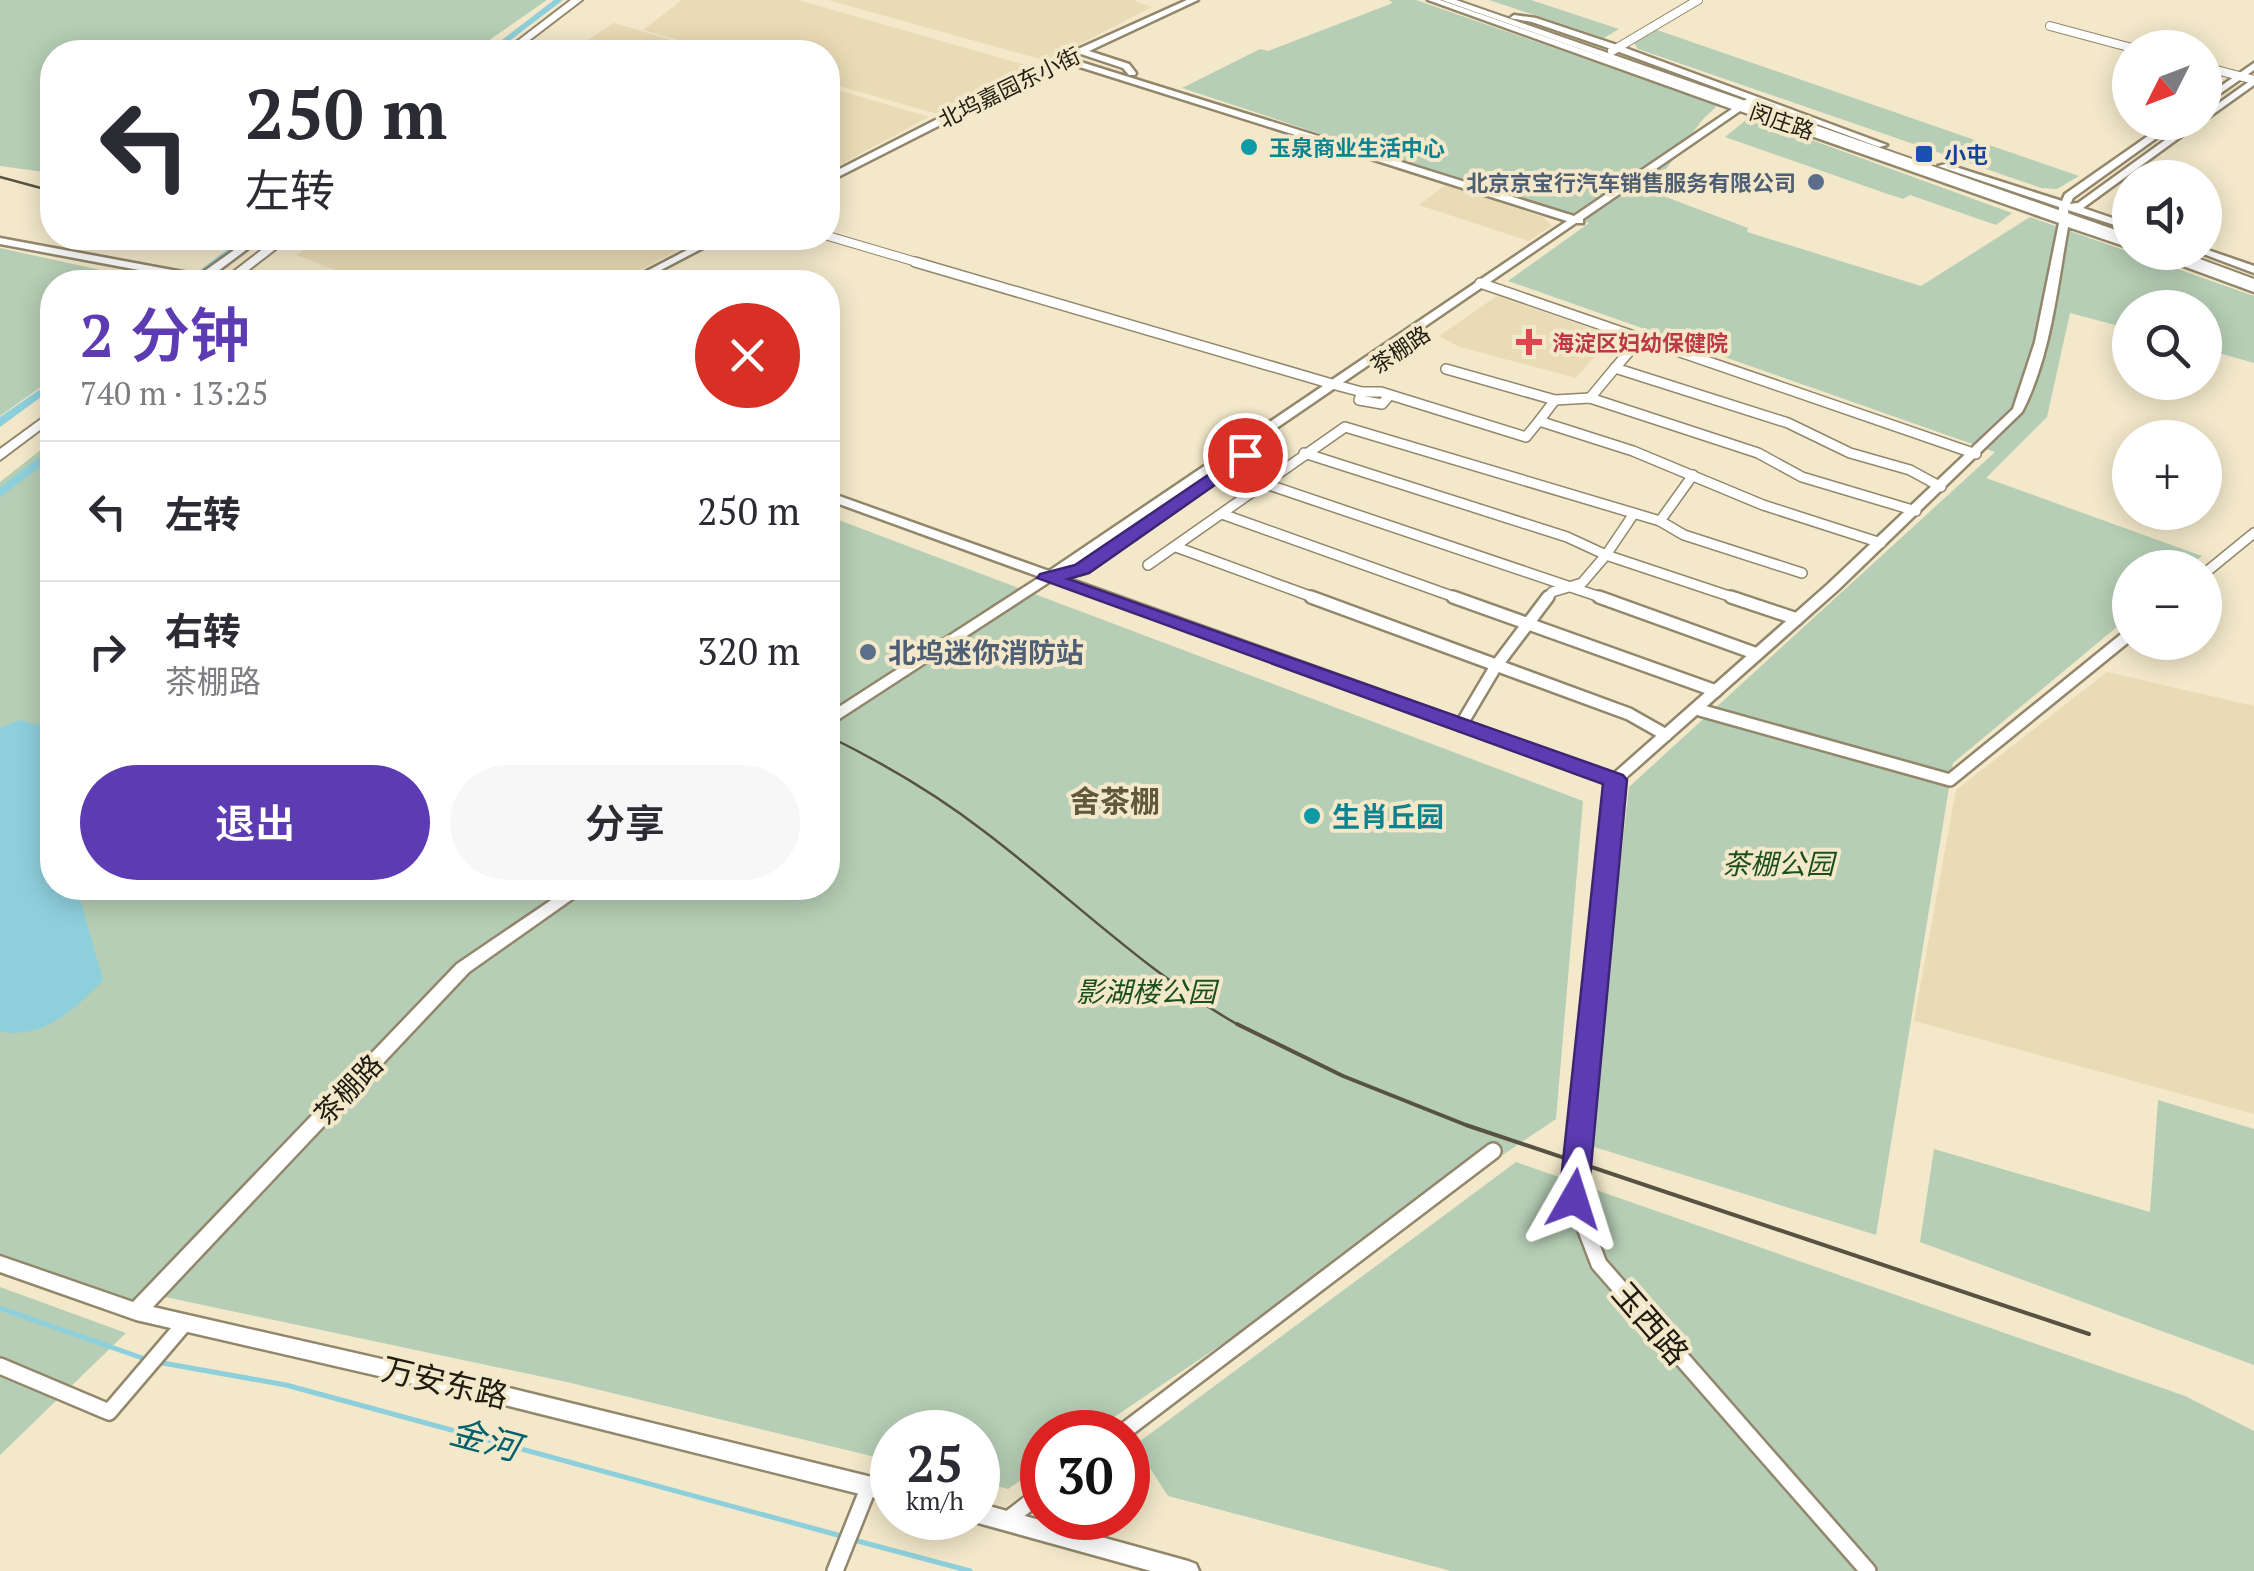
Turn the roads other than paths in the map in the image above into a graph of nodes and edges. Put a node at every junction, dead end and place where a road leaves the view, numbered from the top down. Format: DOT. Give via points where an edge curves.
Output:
graph roads {
  1 [pos="577,0"];
  2 [pos="590,0"];
  3 [pos="1194,0"];
  4 [pos="1432,0"];
  5 [pos="1447,0"];
  6 [pos="1460,0"];
  7 [pos="1698,0"];
  8 [pos="2050,26"];
  9 [pos="524,40"];
  10 [pos="538,40"];
  11 [pos="2112,43"];
  12 [pos="1614,49"];
  13 [pos="1081,51"];
  14 [pos="1063,59"];
  15 [pos="2254,66"];
  16 [pos="2222,71"];
  17 [pos="2240,76"];
  18 [pos="1138,80"];
  19 [pos="2254,80"];
  20 [pos="2222,89"];
  21 [pos="1746,103"];
  22 [pos="2222,104"];
  23 [pos="2149,140"];
  24 [pos="2172,140"];
  25 [pos="1879,142"];
  26 [pos="840,174"];
  27 [pos="2066,211"];
  28 [pos="1578,220"];
  29 [pos="2112,229"];
  30 [pos="0,240"];
  31 [pos="840,240"];
  32 [pos="40,248"];
  33 [pos="51,250"];
  34 [pos="244,250"];
  35 [pos="253,250"];
  36 [pos="268,250"];
  37 [pos="694,250"];
  38 [pos="2222,262"];
  39 [pos="2222,266"];
  40 [pos="2222,269"];
  41 [pos="154,270"];
  42 [pos="223,270"];
  43 [pos="226,270"];
  44 [pos="242,270"];
  45 [pos="655,270"];
  46 [pos="2219,270"];
  47 [pos="2254,279"];
  48 [pos="1486,285"];
  49 [pos="1641,338"];
  50 [pos="1615,368"];
  51 [pos="1446,369"];
  52 [pos="1338,386"];
  53 [pos="1362,392"];
  54 [pos="1389,396"];
  55 [pos="1590,398"];
  56 [pos="1555,400"];
  57 [pos="40,411"];
  58 [pos="1539,421"];
  59 [pos="40,425"];
  60 [pos="0,442"];
  61 [pos="1304,454"];
  62 [pos="1976,454"];
  63 [pos="0,456"];
  64 [pos="1693,475"];
  65 [pos="1263,483"];
  66 [pos="1941,487"];
  67 [pos="840,500"];
  68 [pos="840,510"];
  69 [pos="1916,511"];
  70 [pos="1222,514"];
  71 [pos="1633,515"];
  72 [pos="1660,521"];
  73 [pos="2254,533"];
  74 [pos="1881,543"];
  75 [pos="1176,546"];
  76 [pos="1606,555"];
  77 [pos="2222,559"];
  78 [pos="1148,565"];
  79 [pos="1802,573"];
  80 [pos="1047,578"];
  81 [pos="1568,587"];
  82 [pos="1797,619"];
  83 [pos="1527,624"];
  84 [pos="2112,649"];
  85 [pos="1757,654"];
  86 [pos="1496,666"];
  87 [pos="1716,691"];
  88 [pos="1696,709"];
  89 [pos="840,712"];
  90 [pos="1461,725"];
  91 [pos="1666,736"];
  92 [pos="1615,780"];
  93 [pos="562,900"];
  94 [pos="1493,1150"];
  95 [pos="0,1264"];
  96 [pos="136,1312"];
  97 [pos="185,1323"];
  98 [pos="0,1366"];
  99 [pos="1150,1411"];
  100 [pos="869,1486"];
  101 [pos="1020,1510"];
  102 [pos="1000,1518"];
  103 [pos="1007,1520"];
  104 [pos="836,1569"];
  105 [pos="1188,1571"];
  106 [pos="1868,1571"];
  1 -- 9 [label="main road"];
  2 -- 10 [label="main road"];
  3 -- 13 [label="street, 北坞嘉园东小街"];
  4 -- 21 [label="street, 闵庄路"];
  5 -- 21 [label="main road, 闵庄路"];
  6 -- 12 [label="main road, 闵庄路"];
  7 -- 12 [label="street"];
  8 -- 11 [label="street"];
  12 -- 21 [label="main road, 闵庄路"];
  12 -- 25 [label="street, 闵庄路"];
  13 -- 14 [label="street, 北坞嘉园东小街"];
  13 -- 18 [label="street" via="1126,66"];
  14 -- 18 [label="street"];
  14 -- 26 [label="street, 北坞嘉园东小街"];
  15 -- 17 [label="street"];
  16 -- 17 [label="street"];
  17 -- 19 [label="street"];
  17 -- 20 [label="street"];
  18 -- 28 [label="street"];
  19 -- 22 [label="street"];
  21 -- 25 [label="main road, 闵庄路"];
  21 -- 27 [label="main road, 闵庄路"];
  21 -- 28 [label="street, 茶棚路" via="1742,115"];
  23 -- 27 [label="street" via="2069,196"];
  24 -- 27 [label="street"];
  25 -- 27 [label="main road, 闵庄路"];
  27 -- 29 [label="main road, 闵庄路"];
  27 -- 62 [label="street" via="2027,391"];
  28 -- 48 [label="street, 茶棚路"];
  30 -- 32 [label="street"];
  31 -- 52 [label="street"];
  33 -- 41 [label="street"];
  34 -- 42 [label="street"];
  35 -- 43 [label="main road"];
  36 -- 44 [label="main road"];
  37 -- 45 [label="street"];
  38 -- 47 [label="street"];
  39 -- 47 [label="main road"];
  40 -- 47 [label="main road"];
  46 -- 47 [label="street"];
  48 -- 49 [label="street"];
  48 -- 52 [label="street, 茶棚路"];
  49 -- 50 [label="street"];
  49 -- 62 [label="street"];
  50 -- 55 [label="street"];
  50 -- 66 [label="street" via="1788,422"];
  51 -- 56 [label="street"];
  52 -- 53 [label="street"];
  52 -- 80 [label="street, 茶棚路" via="1082,569"];
  53 -- 54 [label="street"];
  53 -- 54 [label="street" via="1359,400 1373,406"];
  54 -- 58 [label="street" via="1526,437"];
  55 -- 56 [label="street"];
  55 -- 69 [label="street" via="1758,453 1802,477"];
  56 -- 58 [label="street"];
  57 -- 60 [label="main road"];
  58 -- 64 [label="street"];
  59 -- 63 [label="main road"];
  61 -- 65 [label="street"];
  61 -- 71 [label="street" via="1344,427 1357,429"];
  61 -- 76 [label="street"];
  62 -- 66 [label="street"];
  64 -- 72 [label="street"];
  64 -- 74 [label="street"];
  65 -- 70 [label="street"];
  65 -- 81 [label="street"];
  66 -- 69 [label="street"];
  67 -- 80 [label="street"];
  68 -- 80 [label="street" via="1016,574"];
  69 -- 74 [label="street"];
  70 -- 75 [label="street"];
  70 -- 83 [label="street"];
  71 -- 72 [label="street"];
  71 -- 76 [label="street"];
  72 -- 79 [label="street"];
  73 -- 77 [label="street"];
  74 -- 82 [label="street"];
  75 -- 78 [label="street"];
  75 -- 86 [label="street"];
  76 -- 81 [label="street" via="1582,583"];
  76 -- 82 [label="street"];
  80 -- 89 [label="street, 茶棚路"];
  80 -- 90 [label="street"];
  81 -- 83 [label="street" via="1552,592"];
  81 -- 85 [label="street"];
  82 -- 85 [label="street"];
  83 -- 86 [label="street"];
  83 -- 87 [label="street"];
  84 -- 88 [label="street" via="1950,780"];
  85 -- 87 [label="street"];
  86 -- 90 [label="street"];
  86 -- 91 [label="street" via="1629,714"];
  87 -- 88 [label="street"];
  88 -- 91 [label="street"];
  90 -- 92 [label="street"];
  91 -- 92 [label="street"];
  92 -- 106 [label="street, 玉西路" via="1574,1199 1599,1264"];
  93 -- 96 [label="street, 茶棚路" via="463,968"];
  94 -- 99 [label="street"];
  95 -- 96 [label="street, 万安东路"];
  96 -- 97 [label="street, 万安东路"];
  97 -- 98 [label="street" via="109,1412"];
  97 -- 100 [label="street, 万安东路"];
  100 -- 104 [label="street"];
  101 -- 103 [label="street"];
  102 -- 103 [label="street"];
  103 -- 105 [label="street"];
}
